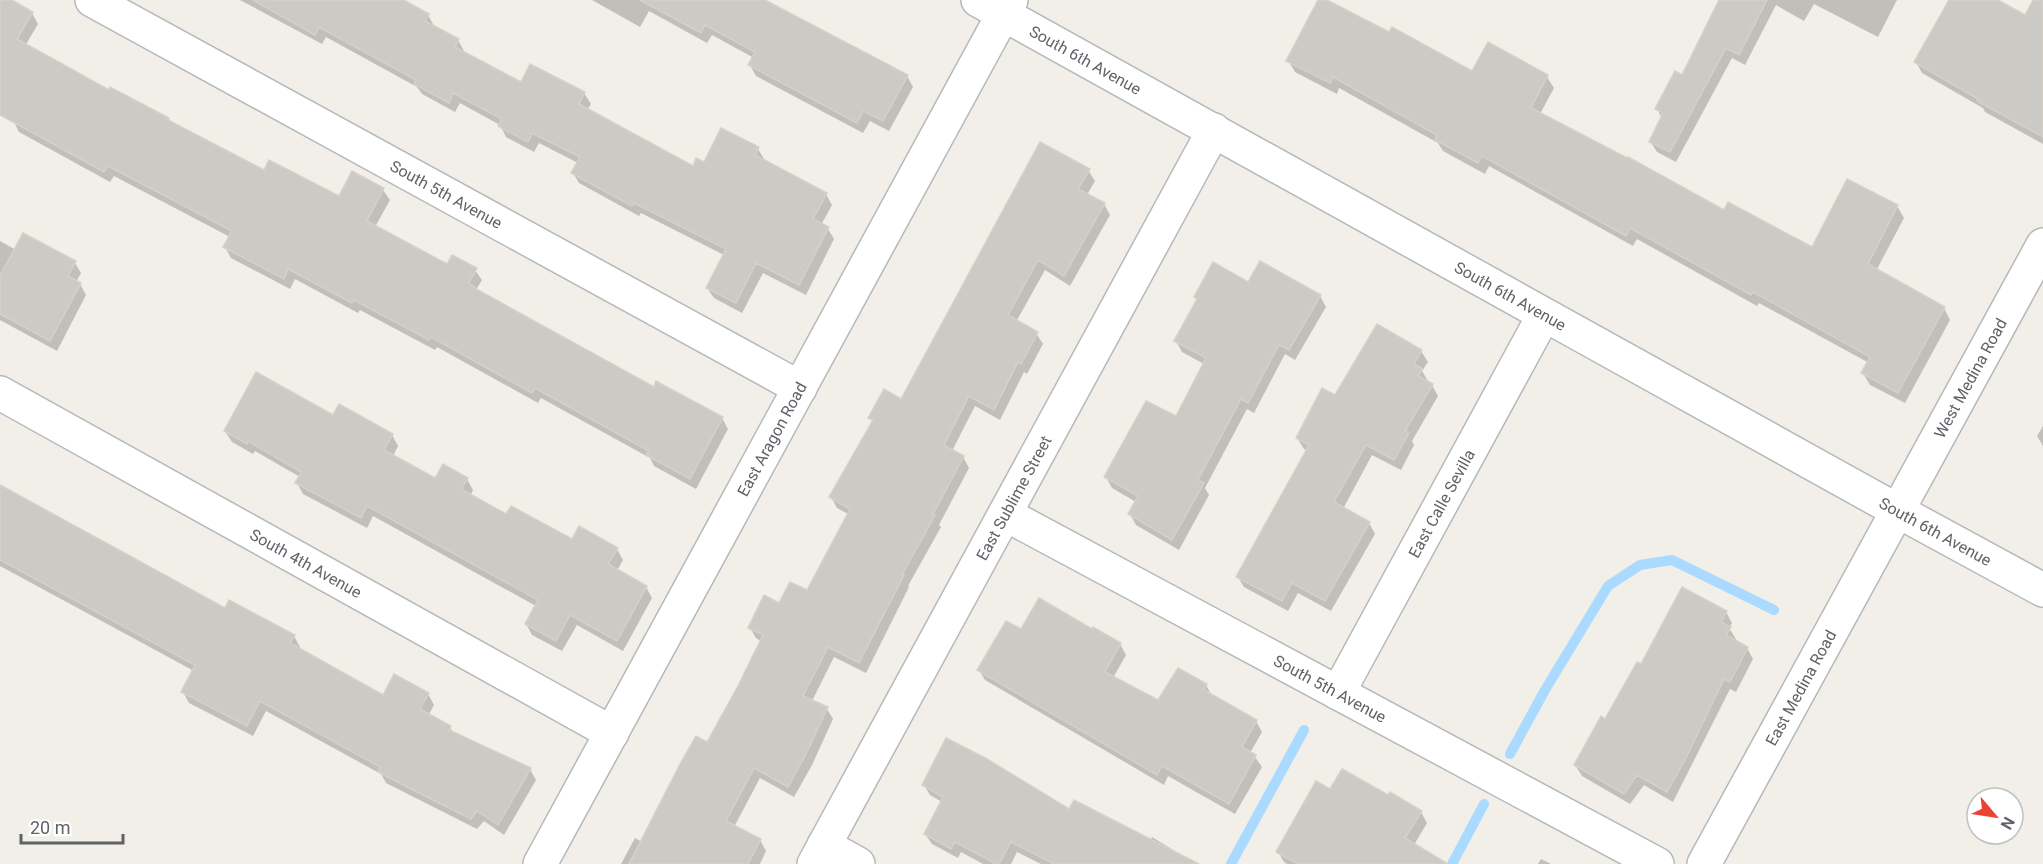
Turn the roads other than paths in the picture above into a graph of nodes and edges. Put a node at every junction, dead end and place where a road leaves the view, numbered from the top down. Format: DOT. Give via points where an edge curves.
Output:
graph roads {
  1 [pos="92,0"];
  2 [pos="998,5"];
  3 [pos="1214,130"];
  4 [pos="2043,245"];
  5 [pos="1544,315"];
  6 [pos="800,388"];
  7 [pos="0,393"];
  8 [pos="1898,511"];
  9 [pos="1005,514"];
  10 [pos="2043,590"];
  11 [pos="1338,693"];
  12 [pos="612,732"];
  13 [pos="819,855"];
  14 [pos="540,864"];
  15 [pos="858,864"];
  16 [pos="1657,864"];
  17 [pos="1704,864"];
  1 -- 6 [label="street, South 5th Avenue"];
  2 -- 3 [label="street, South 6th Avenue"];
  2 -- 6 [label="street, East Aragon Road"];
  3 -- 5 [label="street, South 6th Avenue"];
  3 -- 9 [label="street, East Sublime Street"];
  4 -- 8 [label="street, West Medina Road"];
  5 -- 8 [label="street, South 6th Avenue"];
  5 -- 11 [label="street, East Calle Sevilla"];
  6 -- 12 [label="street, East Aragon Road"];
  7 -- 12 [label="street, South 4th Avenue"];
  8 -- 10 [label="street, South 6th Avenue"];
  8 -- 17 [label="street, East Medina Road"];
  9 -- 11 [label="street, South 5th Avenue"];
  9 -- 13 [label="street, East Sublime Street"];
  11 -- 16 [label="street, South 5th Avenue"];
  12 -- 14 [label="street, East Aragon Road"];
  13 -- 15 [label="street"];
}
